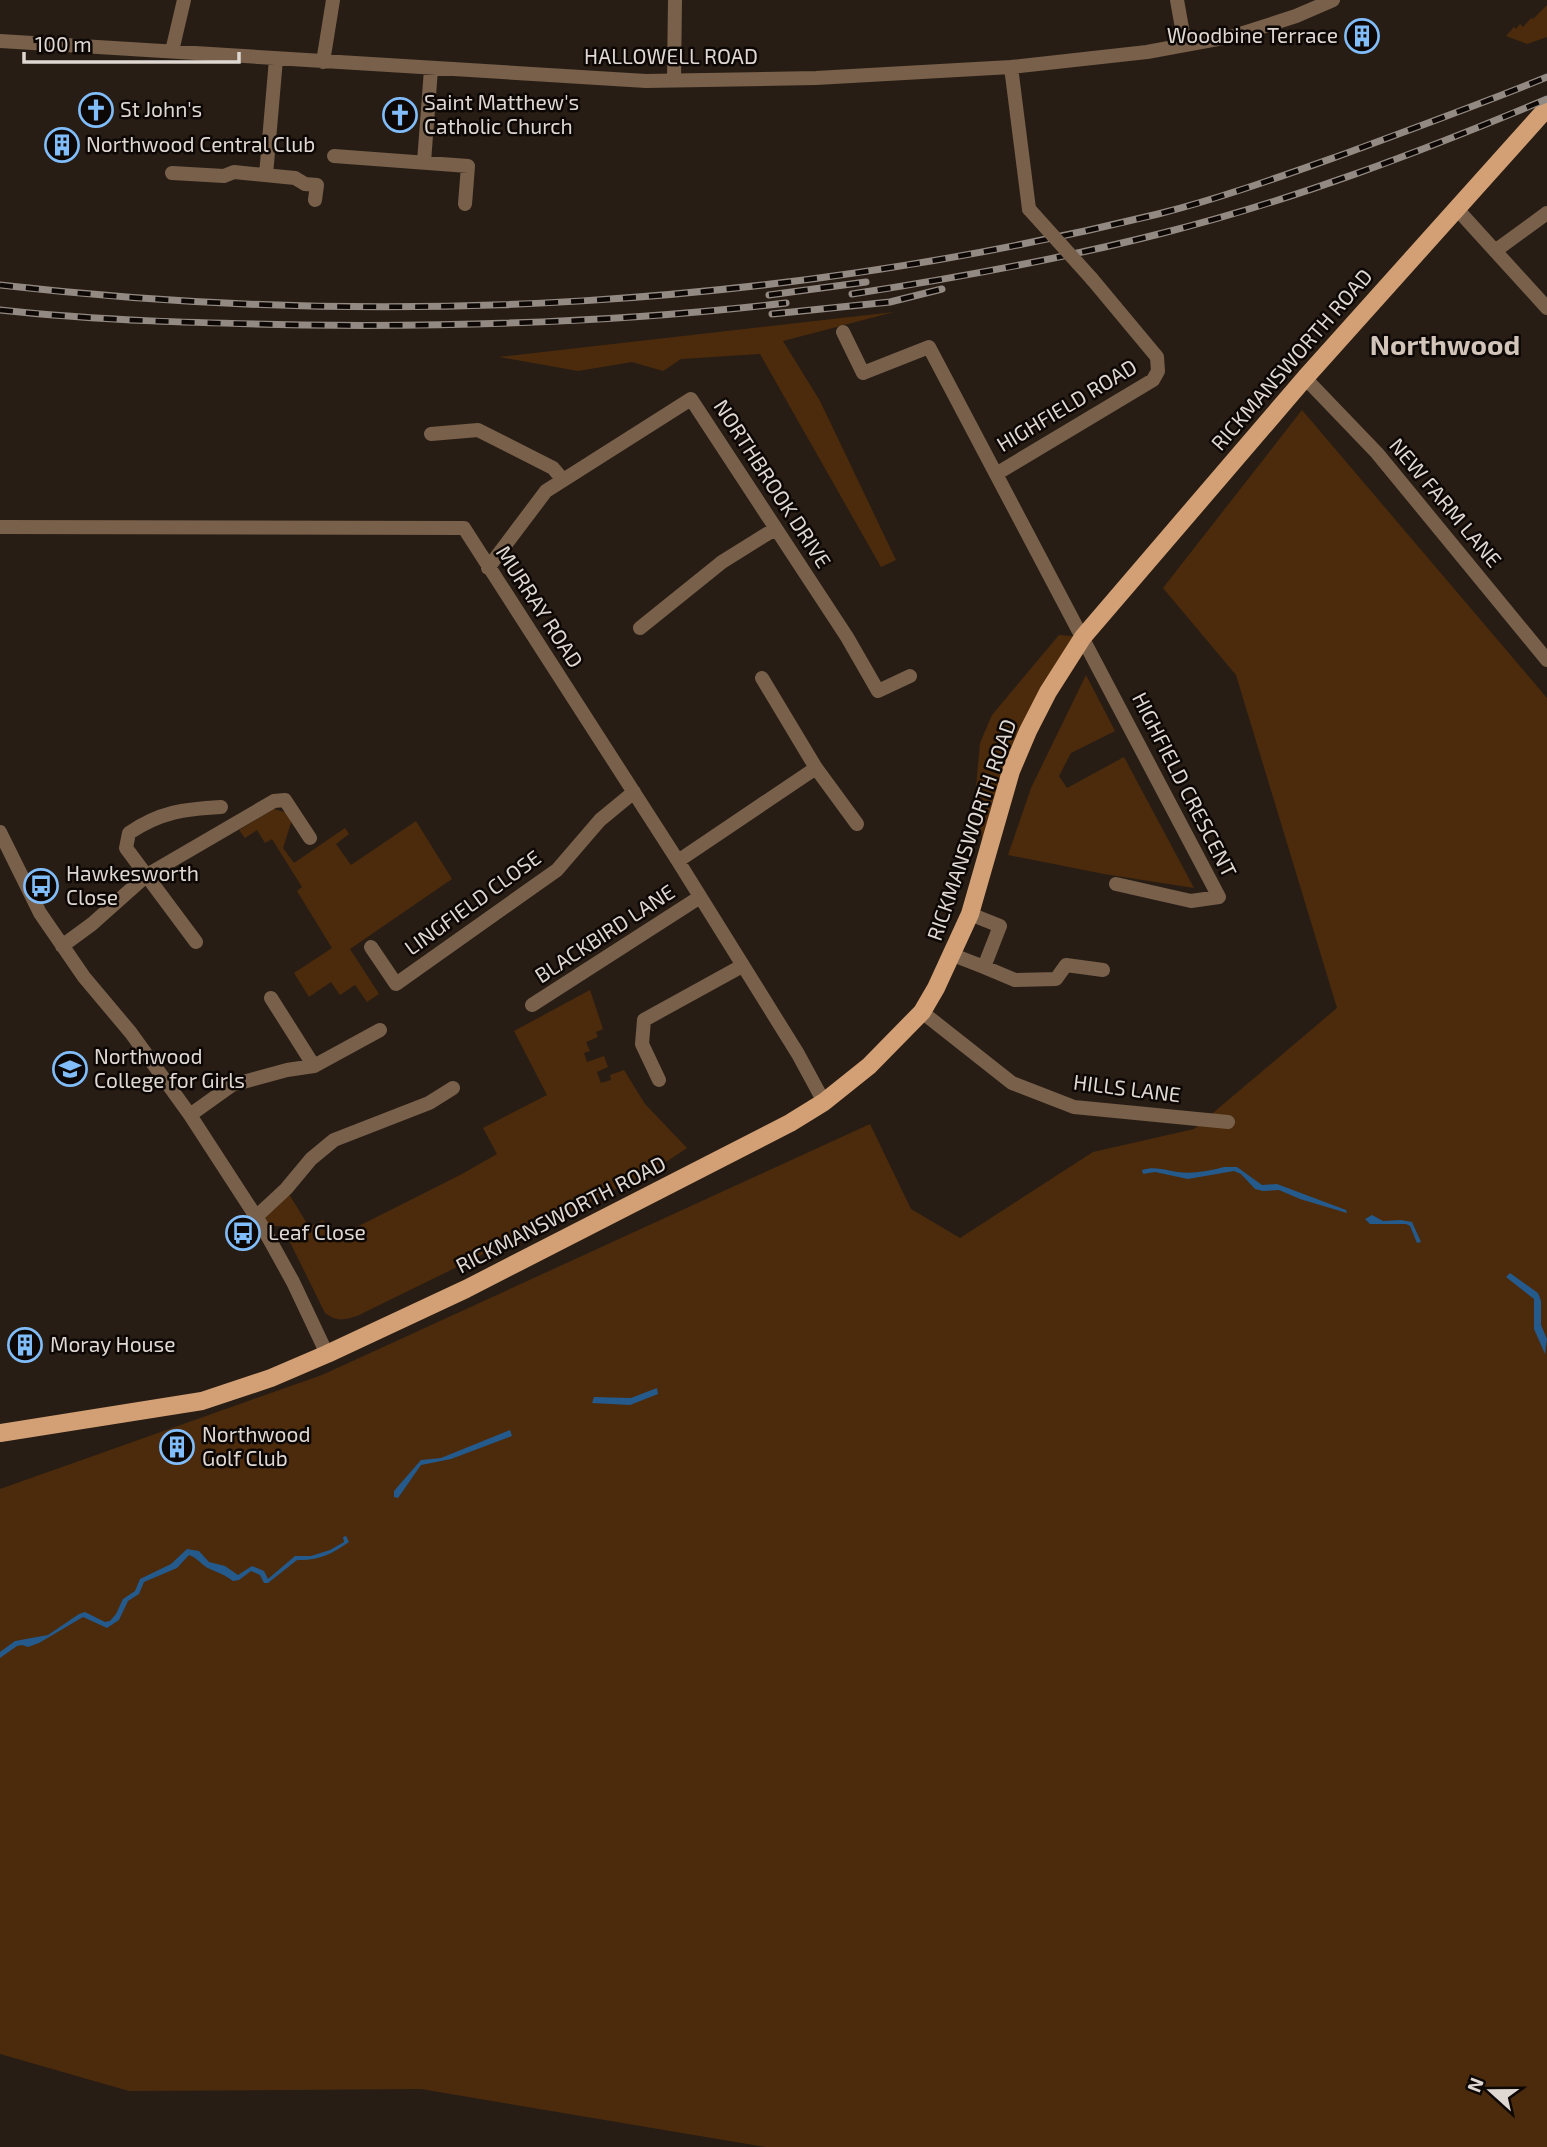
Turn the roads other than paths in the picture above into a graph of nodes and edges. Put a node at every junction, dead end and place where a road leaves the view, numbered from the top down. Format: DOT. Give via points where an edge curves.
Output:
graph roads {
  1 [pos="184,0"];
  2 [pos="334,0"];
  3 [pos="676,0"];
  4 [pos="1177,0"];
  5 [pos="1334,0"];
  6 [pos="0,41"];
  7 [pos="1185,45"];
  8 [pos="172,51"];
  9 [pos="276,60"];
  10 [pos="323,62"];
  11 [pos="1011,67"];
  12 [pos="431,69"];
  13 [pos="674,79"];
  14 [pos="1547,108"];
  15 [pos="334,156"];
  16 [pos="424,162"];
  17 [pos="172,173"];
  18 [pos="266,175"];
  19 [pos="315,200"];
  20 [pos="465,204"];
  21 [pos="1457,209"];
  22 [pos="1547,213"];
  23 [pos="1495,251"];
  24 [pos="1547,308"];
  25 [pos="843,332"];
  26 [pos="1305,378"];
  27 [pos="431,434"];
  28 [pos="996,474"];
  29 [pos="563,480"];
  30 [pos="0,527"];
  31 [pos="775,528"];
  32 [pos="488,568"];
  33 [pos="640,628"];
  34 [pos="1083,637"];
  35 [pos="1547,660"];
  36 [pos="910,676"];
  37 [pos="762,678"];
  38 [pos="816,768"];
  39 [pos="634,792"];
  40 [pos="221,807"];
  41 [pos="857,824"];
  42 [pos="0,832"];
  43 [pos="310,838"];
  44 [pos="678,861"];
  45 [pos="147,875"];
  46 [pos="1116,884"];
  47 [pos="700,897"];
  48 [pos="971,914"];
  49 [pos="196,942"];
  50 [pos="62,946"];
  51 [pos="370,947"];
  52 [pos="953,955"];
  53 [pos="742,966"];
  54 [pos="984,967"];
  55 [pos="1103,970"];
  56 [pos="271,998"];
  57 [pos="532,1005"];
  58 [pos="922,1012"];
  59 [pos="380,1030"];
  60 [pos="314,1066"];
  61 [pos="659,1080"];
  62 [pos="453,1088"];
  63 [pos="824,1102"];
  64 [pos="190,1115"];
  65 [pos="1228,1122"];
  66 [pos="256,1217"];
  67 [pos="327,1354"];
  68 [pos="0,1433"];
  1 -- 8 [label="street"];
  2 -- 10 [label="street"];
  3 -- 13 [label="street"];
  4 -- 7 [label="street"];
  5 -- 7 [label="street, HALLOWELL ROAD" via="1234,36"];
  6 -- 8 [label="street, HALLOWELL ROAD"];
  7 -- 11 [label="street, HALLOWELL ROAD"];
  8 -- 9 [label="street, HALLOWELL ROAD"];
  9 -- 10 [label="street, HALLOWELL ROAD"];
  9 -- 18 [label="street"];
  10 -- 12 [label="street, HALLOWELL ROAD"];
  11 -- 13 [label="street, HALLOWELL ROAD" via="816,78"];
  11 -- 28 [label="street, HIGHFIELD ROAD, bridge" via="1029,209 1150,347 1158,371 1153,380"];
  12 -- 13 [label="street, HALLOWELL ROAD"];
  12 -- 16 [label="street"];
  14 -- 21 [label="main road, RICKMANSWORTH ROAD"];
  15 -- 16 [label="street"];
  16 -- 20 [label="street" via="468,166"];
  17 -- 18 [label="street"];
  18 -- 19 [label="street" via="317,185"];
  21 -- 23 [label="street"];
  21 -- 26 [label="main road, RICKMANSWORTH ROAD"];
  22 -- 23 [label="street"];
  23 -- 24 [label="street"];
  25 -- 28 [label="street" via="863,373 929,347"];
  26 -- 34 [label="main road, RICKMANSWORTH ROAD"];
  26 -- 35 [label="street, NEW FARM LANE" via="1377,453"];
  27 -- 29 [label="street" via="478,430 553,468"];
  28 -- 34 [label="street, HIGHFIELD ROAD"];
  29 -- 31 [label="street, NORTHBROOK DRIVE" via="691,400"];
  29 -- 32 [label="street" via="546,491"];
  30 -- 32 [label="street, MURRAY ROAD" via="464,528"];
  31 -- 33 [label="street" via="722,562"];
  31 -- 36 [label="street, NORTHBROOK DRIVE" via="878,691"];
  32 -- 39 [label="street, MURRAY ROAD"];
  34 -- 46 [label="street, HIGHFIELD CRESCENT" via="1219,897 1191,901"];
  34 -- 48 [label="main road, RICKMANSWORTH ROAD" via="1048,692 1011,771"];
  37 -- 38 [label="street"];
  38 -- 41 [label="street"];
  38 -- 44 [label="street"];
  39 -- 44 [label="street, MURRAY ROAD"];
  39 -- 51 [label="street, LINGFIELD CLOSE" via="600,820 557,870 396,984"];
  40 -- 45 [label="street" via="174,811 129,833 126,848"];
  42 -- 50 [label="street" via="40,913"];
  43 -- 45 [label="street" via="285,800 274,801"];
  44 -- 47 [label="street, MURRAY ROAD"];
  45 -- 49 [label="street"];
  45 -- 50 [label="street"];
  47 -- 53 [label="street, MURRAY ROAD"];
  47 -- 57 [label="street, BLACKBIRD LANE"];
  48 -- 52 [label="main road, RICKMANSWORTH ROAD"];
  48 -- 54 [label="street" via="1000,926"];
  50 -- 64 [label="street"];
  52 -- 54 [label="street"];
  52 -- 58 [label="main road, RICKMANSWORTH ROAD"];
  53 -- 61 [label="street" via="644,1020 642,1044"];
  53 -- 63 [label="street, MURRAY ROAD"];
  54 -- 55 [label="street" via="1015,980 1056,979 1066,965"];
  56 -- 60 [label="street"];
  58 -- 63 [label="main road, RICKMANSWORTH ROAD" via="869,1066"];
  58 -- 65 [label="street, HILLS LANE" via="1012,1083 1074,1107"];
  59 -- 60 [label="street"];
  60 -- 64 [label="street" via="232,1085"];
  62 -- 66 [label="street" via="429,1103 334,1140"];
  63 -- 67 [label="main road, RICKMANSWORTH ROAD" via="478,1283"];
  64 -- 66 [label="street"];
  66 -- 67 [label="street"];
  67 -- 68 [label="main road, RICKMANSWORTH ROAD" via="202,1401"];
}
